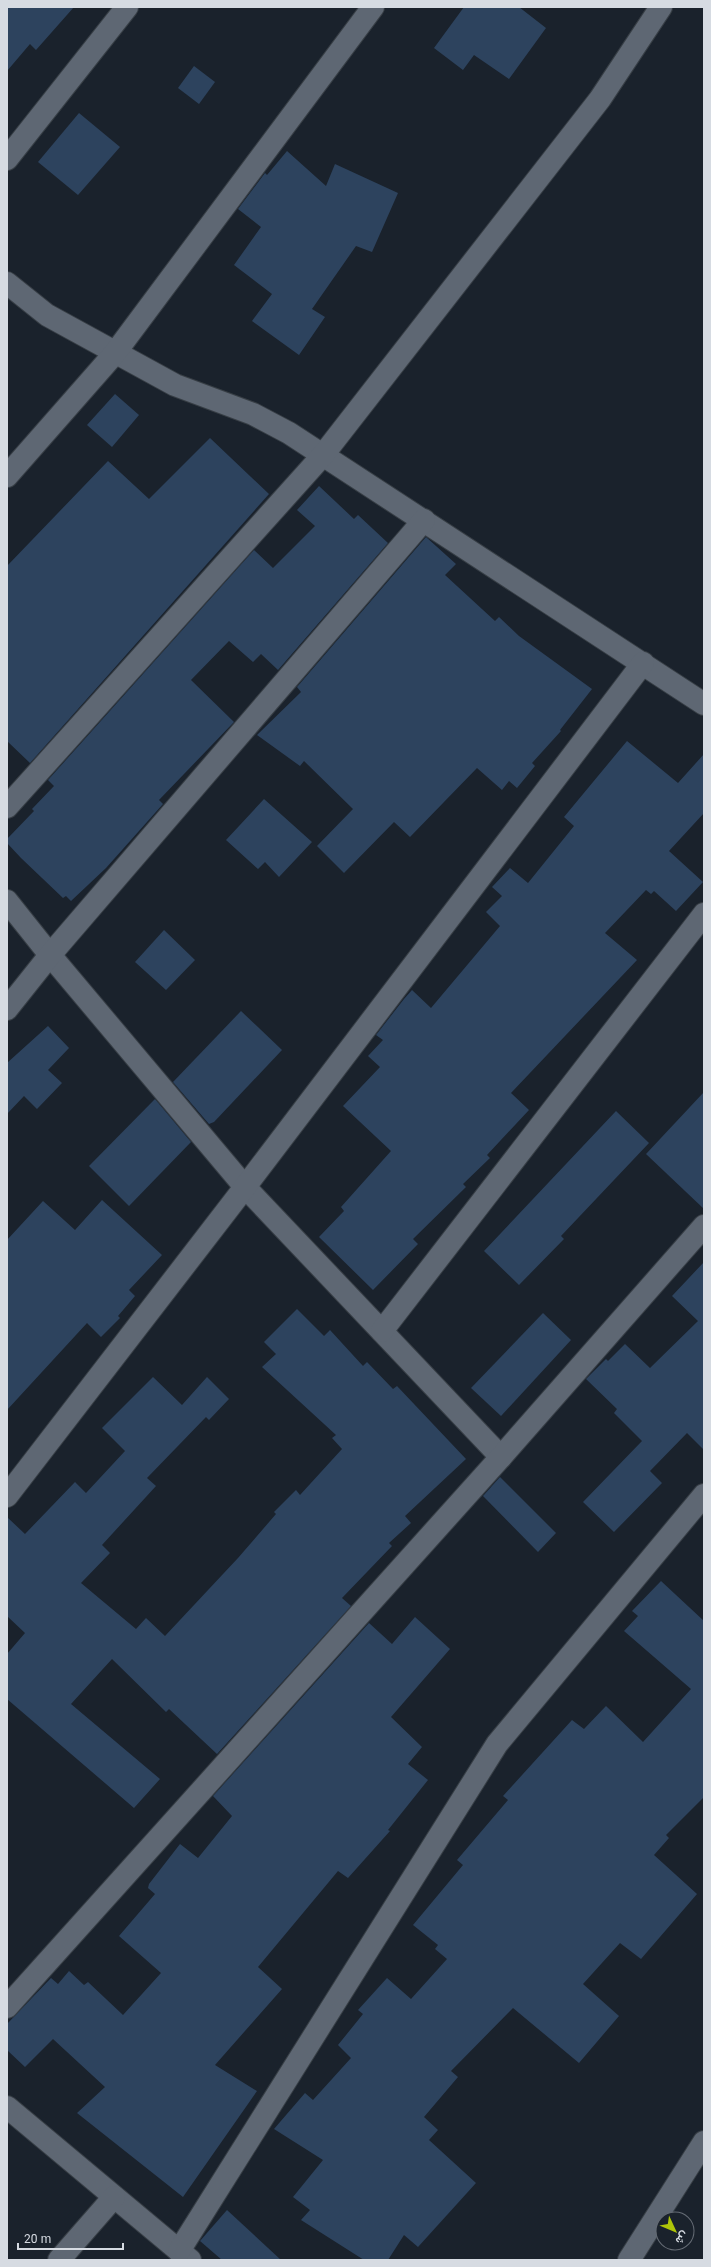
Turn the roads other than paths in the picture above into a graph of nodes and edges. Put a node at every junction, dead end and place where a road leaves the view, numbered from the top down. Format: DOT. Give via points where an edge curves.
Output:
graph roads {
  1 [pos="127,7"];
  2 [pos="373,7"];
  3 [pos="661,7"];
  4 [pos="7,159"];
  5 [pos="7,283"];
  6 [pos="115,353"];
  7 [pos="323,455"];
  8 [pos="7,476"];
  9 [pos="424,520"];
  10 [pos="642,663"];
  11 [pos="704,704"];
  12 [pos="7,807"];
  13 [pos="7,901"];
  14 [pos="704,914"];
  15 [pos="50,955"];
  16 [pos="7,1009"];
  17 [pos="245,1187"];
  18 [pos="704,1226"];
  19 [pos="382,1331"];
  20 [pos="501,1457"];
  21 [pos="704,1495"];
  22 [pos="7,1496"];
  23 [pos="7,2007"];
  24 [pos="7,2107"];
  25 [pos="704,2142"];
  26 [pos="114,2196"];
  27 [pos="184,2255"];
  28 [pos="59,2260"];
  29 [pos="630,2260"];
  1 -- 4 [label="street"];
  2 -- 6 [label="street"];
  3 -- 7 [label="street" via="600,99"];
  5 -- 6 [label="street" via="47,316"];
  6 -- 7 [label="street" via="175,385 253,414"];
  6 -- 8 [label="street"];
  7 -- 9 [label="street"];
  7 -- 12 [label="street"];
  9 -- 10 [label="street"];
  9 -- 15 [label="street"];
  10 -- 11 [label="street"];
  10 -- 17 [label="street"];
  13 -- 15 [label="street"];
  14 -- 19 [label="street"];
  15 -- 16 [label="street"];
  15 -- 17 [label="street"];
  17 -- 19 [label="street"];
  17 -- 22 [label="street"];
  18 -- 20 [label="street"];
  19 -- 20 [label="street"];
  20 -- 23 [label="street"];
  21 -- 27 [label="street" via="497,1744"];
  24 -- 26 [label="street"];
  25 -- 29 [label="street"];
  26 -- 27 [label="street"];
  26 -- 28 [label="street"];
}
